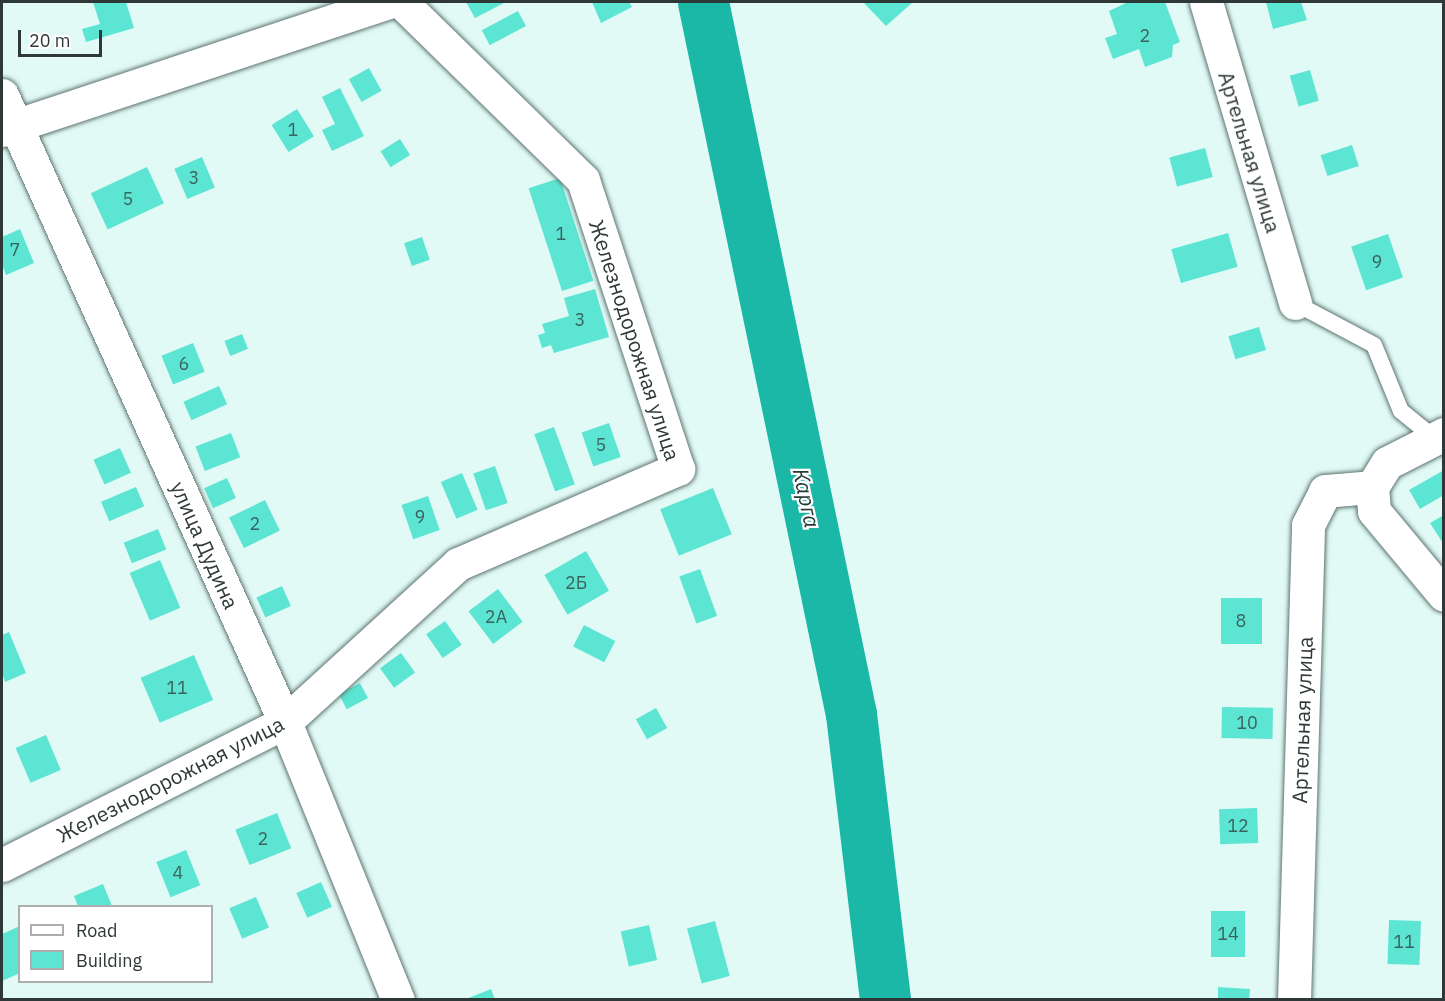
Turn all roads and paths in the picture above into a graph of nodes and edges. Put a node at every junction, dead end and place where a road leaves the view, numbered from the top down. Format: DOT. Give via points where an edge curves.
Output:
graph roads {
  1 [pos="390,2"];
  2 [pos="401,2"];
  3 [pos="1206,2"];
  4 [pos="2,95"];
  5 [pos="8,128"];
  6 [pos="1295,303"];
  7 [pos="1438,435"];
  8 [pos="1372,487"];
  9 [pos="1443,595"];
  10 [pos="285,722"];
  11 [pos="2,865"];
  12 [pos="398,999"];
  13 [pos="1294,999"];
  1 -- 5 [label="street"];
  2 -- 10 [label="street, Железнодорожная улица" via="583,180 678,469 458,564"];
  3 -- 6 [label="street, Артельная улица"];
  4 -- 5 [label="street, улица Дудина"];
  5 -- 10 [label="street, улица Дудина"];
  6 -- 7 [label="lane" via="1374,345 1401,411"];
  7 -- 8 [label="street" via="1387,463"];
  8 -- 9 [label="street" via="1374,510"];
  8 -- 13 [label="street, Артельная улица" via="1325,491 1308,525"];
  10 -- 11 [label="street, Железнодорожная улица"];
  10 -- 12 [label="street, улица Дудина"];
}
